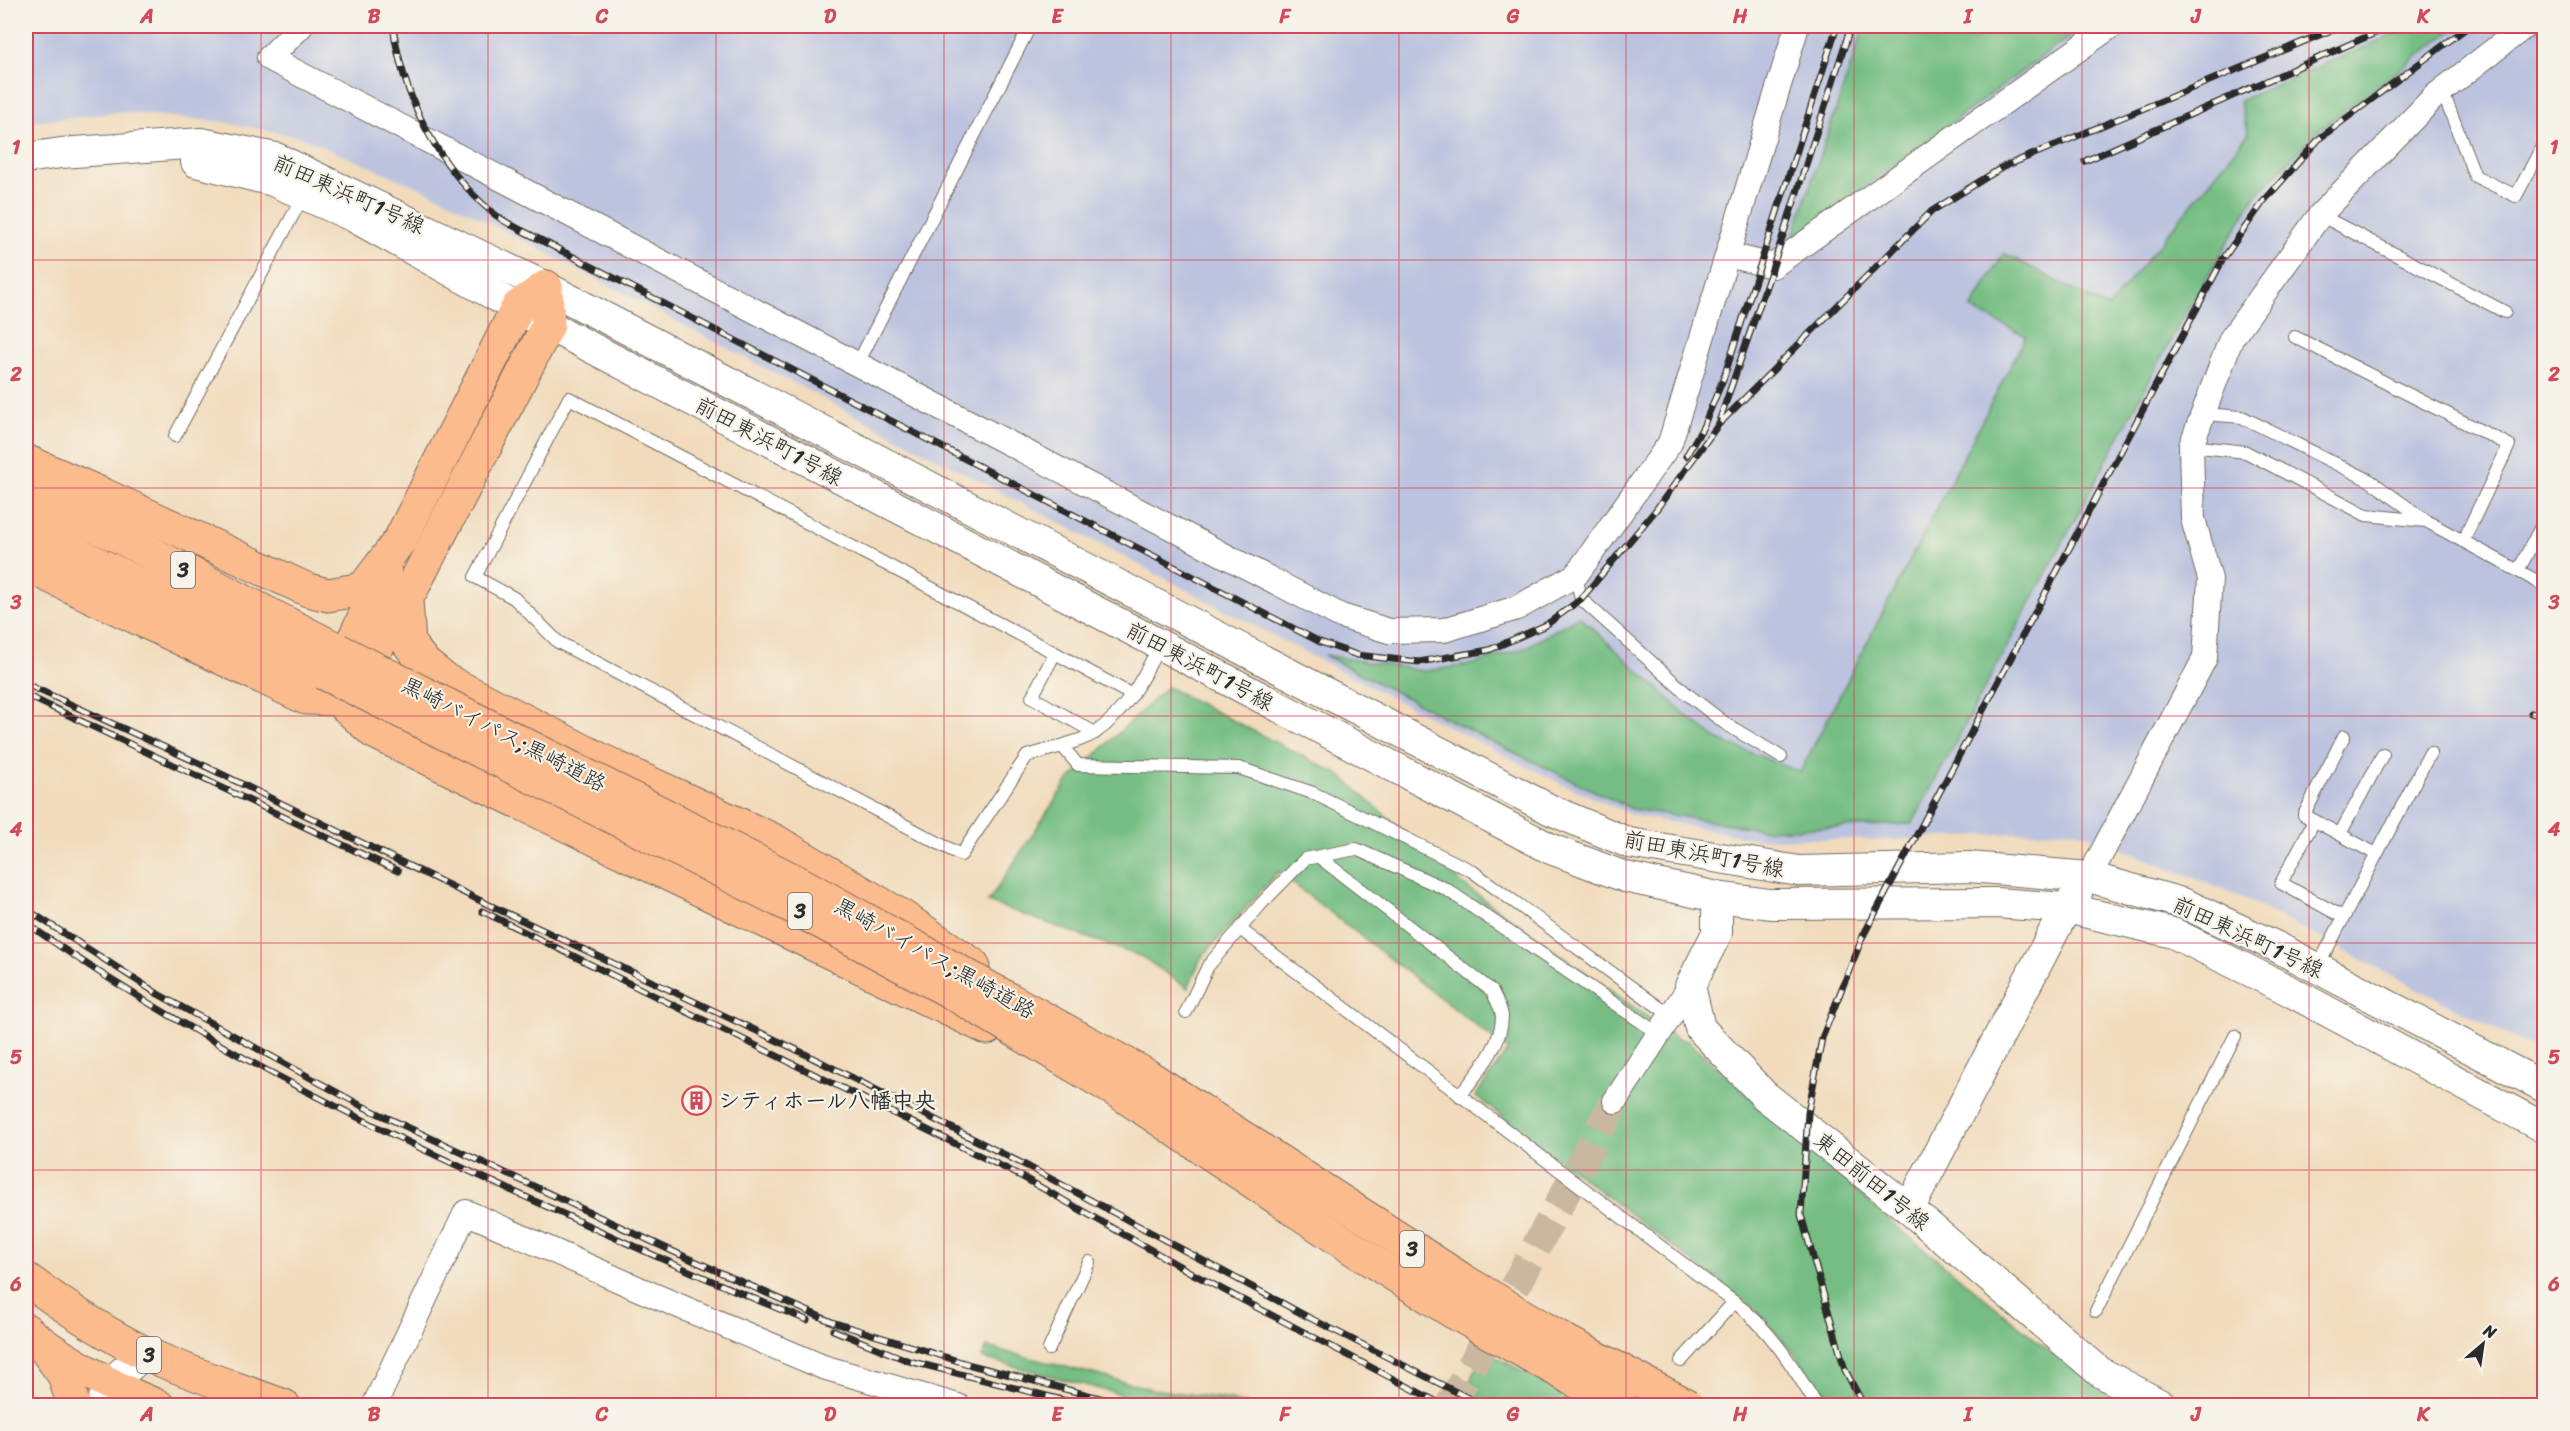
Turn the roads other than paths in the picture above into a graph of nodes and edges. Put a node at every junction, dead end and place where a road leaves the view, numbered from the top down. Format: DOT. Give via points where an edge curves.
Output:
graph roads {
  1 [pos="301,26"];
  2 [pos="1030,26"];
  3 [pos="1797,26"];
  4 [pos="2111,26"];
  5 [pos="2525,26"];
  6 [pos="2442,90"];
  7 [pos="2544,143"];
  8 [pos="130,149"];
  9 [pos="26,158"];
  10 [pos="303,194"];
  11 [pos="2320,214"];
  12 [pos="1728,255"];
  13 [pos="546,287"];
  14 [pos="518,307"];
  15 [pos="2505,312"];
  16 [pos="548,325"];
  17 [pos="2295,337"];
  18 [pos="857,365"];
  19 [pos="2204,414"];
  20 [pos="175,436"];
  21 [pos="2192,446"];
  22 [pos="26,461"];
  23 [pos="26,496"];
  24 [pos="2426,521"];
  25 [pos="2544,521"];
  26 [pos="26,529"];
  27 [pos="400,540"];
  28 [pos="2463,541"];
  29 [pos="26,565"];
  30 [pos="2518,571"];
  31 [pos="1576,575"];
  32 [pos="2544,585"];
  33 [pos="406,600"];
  34 [pos="1160,645"];
  35 [pos="1055,653"];
  36 [pos="1132,694"];
  37 [pos="338,699"];
  38 [pos="1095,733"];
  39 [pos="2344,736"];
  40 [pos="1062,746"];
  41 [pos="2430,753"];
  42 [pos="2383,754"];
  43 [pos="1781,757"];
  44 [pos="2314,821"];
  45 [pos="2340,834"];
  46 [pos="2376,854"];
  47 [pos="1319,857"];
  48 [pos="2089,877"];
  49 [pos="1717,897"];
  50 [pos="2066,908"];
  51 [pos="2343,917"];
  52 [pos="1240,929"];
  53 [pos="2317,968"];
  54 [pos="1690,986"];
  55 [pos="1186,1012"];
  56 [pos="1665,1025"];
  57 [pos="2235,1036"];
  58 [pos="1133,1084"];
  59 [pos="2544,1087"];
  60 [pos="1460,1096"];
  61 [pos="1616,1101"];
  62 [pos="2544,1128"];
  63 [pos="1909,1209"];
  64 [pos="1089,1262"];
  65 [pos="26,1279"];
  66 [pos="1734,1302"];
  67 [pos="2096,1311"];
  68 [pos="33,1337"];
  69 [pos="1049,1349"];
  70 [pos="145,1353"];
  71 [pos="1681,1361"];
  72 [pos="106,1394"];
  73 [pos="151,1405"];
  74 [pos="74,1406"];
  75 [pos="284,1406"];
  76 [pos="374,1406"];
  77 [pos="958,1406"];
  78 [pos="1622,1406"];
  79 [pos="1688,1406"];
  80 [pos="1817,1406"];
  81 [pos="2163,1406"];
  1 -- 18 [label="street" via="269,58"];
  2 -- 18 [label="lane"];
  3 -- 12 [label="street"];
  4 -- 12 [label="street" via="1773,266"];
  5 -- 6 [label="street"];
  6 -- 7 [label="lane" via="2475,176 2516,196"];
  6 -- 11 [label="street"];
  8 -- 9 [label="street"];
  8 -- 10 [label="street, 前田東浜町1号線" via="251,175"];
  8 -- 13 [label="street, 前田東浜町1号線" via="201,143 276,158"];
  10 -- 14 [label="street, 前田東浜町1号線" via="354,217"];
  10 -- 20 [label="lane"];
  11 -- 15 [label="lane"];
  11 -- 19 [label="street" via="2231,339"];
  12 -- 31 [label="street" via="1670,443"];
  13 -- 14 [label="highway"];
  13 -- 16 [label="highway"];
  13 -- 48 [label="street, 前田東浜町1号線" via="1551,810 1629,843 1798,871 1969,867"];
  14 -- 16 [label="street, 前田東浜町1号線"];
  14 -- 27 [label="highway"];
  16 -- 33 [label="highway"];
  16 -- 34 [label="street, 前田東浜町1号線"];
  17 -- 28 [label="lane" via="2509,445"];
  18 -- 31 [label="street" via="1341,616 1389,631 1455,627 1517,608"];
  19 -- 21 [label="street"];
  19 -- 24 [label="lane" via="2242,417 2369,480"];
  21 -- 24 [label="lane" via="2246,452 2366,515"];
  21 -- 48 [label="street" via="2193,519 2210,579 2205,658"];
  22 -- 27 [label="highway" via="286,581 328,595 363,589"];
  23 -- 58 [label="highway, 黒崎バイパス;黒崎道路 / 3, bridge" via="118,536 801,884"];
  24 -- 28 [label="lane"];
  25 -- 30 [label="lane"];
  26 -- 58 [label="highway, 黒崎バイパス;黒崎道路 / 3, bridge" via="790,906"];
  27 -- 37 [label="highway" via="342,667"];
  28 -- 30 [label="lane"];
  29 -- 37 [label="highway" via="306,698"];
  30 -- 32 [label="lane"];
  31 -- 43 [label="lane" via="1581,599 1687,694 1726,724"];
  33 -- 37 [label="highway" via="358,678"];
  33 -- 58 [label="highway, bridge" via="409,644 445,680 617,768 775,841 901,916 1018,996"];
  34 -- 36 [label="lane"];
  34 -- 49 [label="street, 前田東浜町1号線" via="1551,849 1625,877"];
  35 -- 36 [label="lane"];
  35 -- 38 [label="lane" via="1032,697"];
  35 -- 40 [label="lane" via="569,398 475,577 514,598 558,642 961,855 1027,756"];
  36 -- 38 [label="lane" via="1122,709"];
  37 -- 58 [label="highway, bridge" via="374,732 582,834"];
  38 -- 40 [label="lane"];
  39 -- 44 [label="lane" via="2304,815"];
  40 -- 56 [label="lane" via="1078,765 1239,768 1313,793 1472,871"];
  41 -- 46 [label="lane"];
  42 -- 45 [label="lane"];
  44 -- 45 [label="lane"];
  44 -- 51 [label="lane" via="2281,883"];
  45 -- 46 [label="lane"];
  46 -- 51 [label="lane"];
  47 -- 52 [label="lane" via="1305,859"];
  47 -- 56 [label="lane" via="1356,849 1446,889"];
  47 -- 60 [label="lane" via="1492,991 1502,1016 1497,1036 1488,1058"];
  48 -- 50 [label="street"];
  48 -- 53 [label="street, 前田東浜町1号線" via="2185,904"];
  49 -- 50 [label="street, 前田東浜町1号線" via="1770,904 1996,903"];
  49 -- 54 [label="street" via="1717,933"];
  50 -- 62 [label="street, 前田東浜町1号線" via="2173,933 2286,989"];
  50 -- 63 [label="street"];
  51 -- 53 [label="lane"];
  52 -- 55 [label="lane" via="1209,966"];
  52 -- 60 [label="lane"];
  53 -- 59 [label="street, 前田東浜町1号線"];
  54 -- 56 [label="street"];
  54 -- 63 [label="street, 東田前田1号線" via="1700,1028 1764,1095"];
  56 -- 61 [label="street"];
  57 -- 67 [label="lane"];
  58 -- 78 [label="highway, 黒崎バイパス;黒崎道路 / 3, bridge" via="1352,1248 1450,1310"];
  58 -- 79 [label="highway, 黒崎バイパス;黒崎道路 / 3, bridge" via="1565,1341"];
  60 -- 66 [label="lane"];
  63 -- 81 [label="street, 東田前田1号線" via="2100,1372"];
  64 -- 69 [label="lane"];
  65 -- 70 [label="highway, 3"];
  66 -- 71 [label="lane"];
  66 -- 80 [label="lane" via="1755,1317"];
  68 -- 72 [label="highway, 3"];
  68 -- 74 [label="highway" via="64,1375"];
  70 -- 72 [label="street"];
  70 -- 73 [label="street"];
  70 -- 75 [label="highway, 3"];
  72 -- 73 [label="highway, 3"];
  76 -- 77 [label="street" via="466,1212 823,1367"];
}
